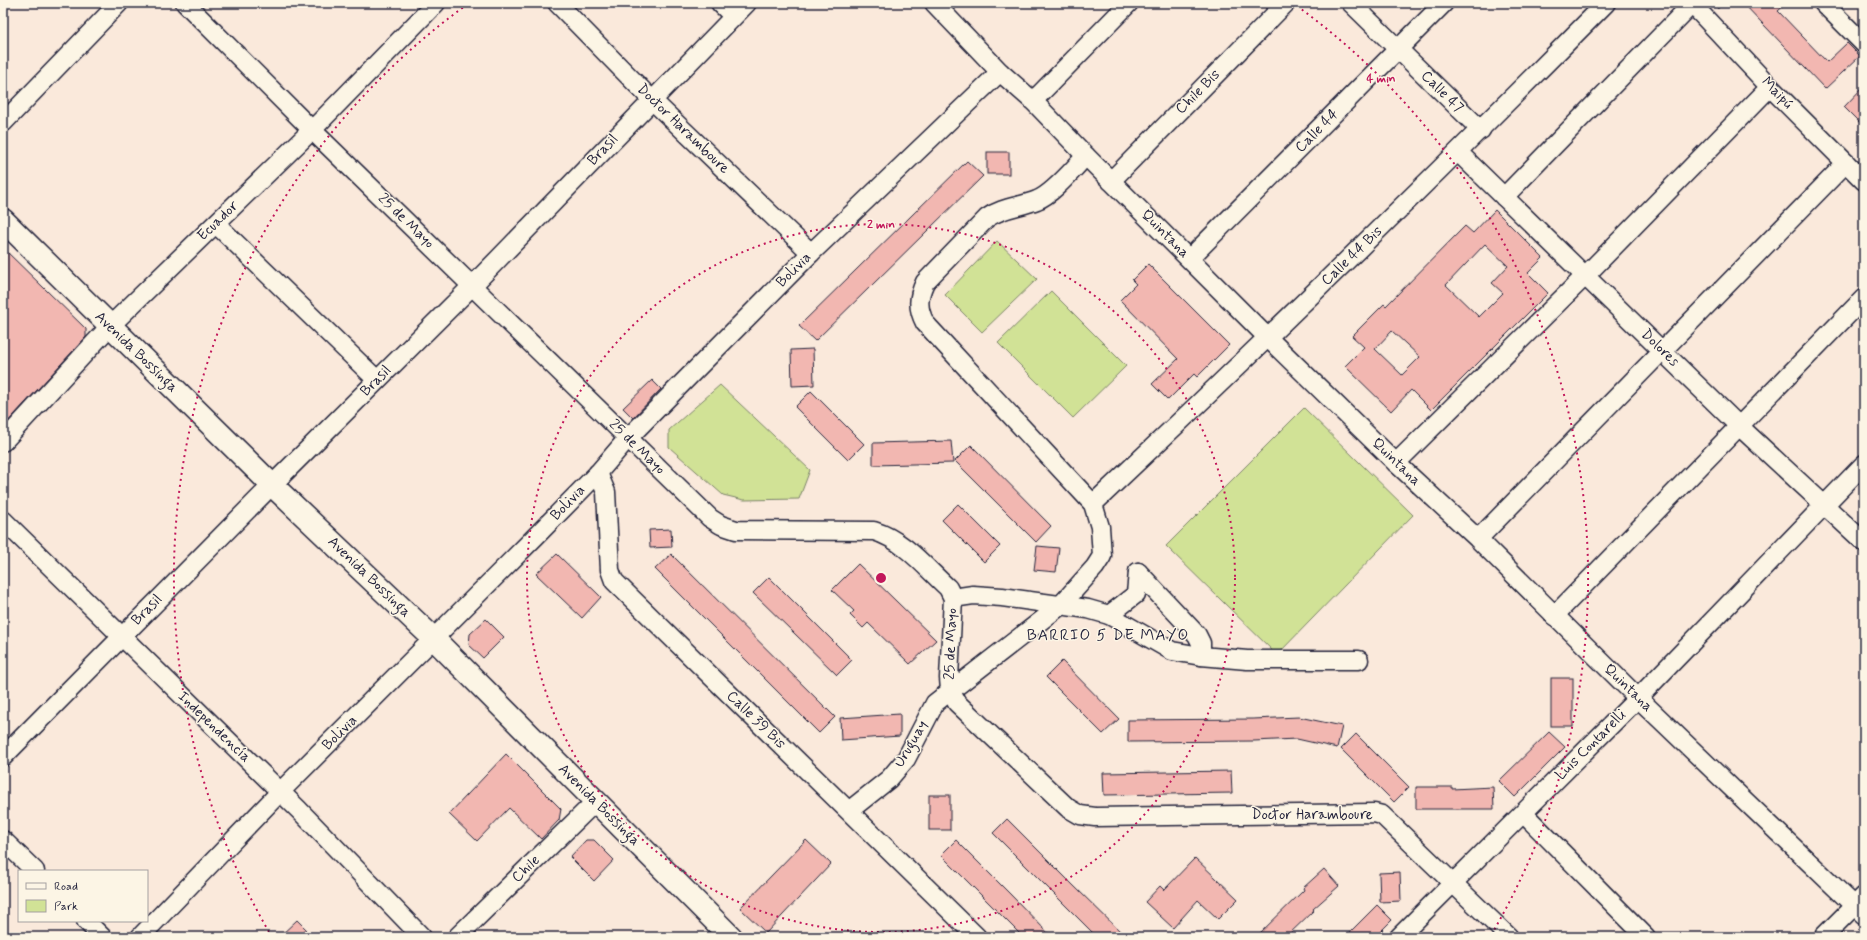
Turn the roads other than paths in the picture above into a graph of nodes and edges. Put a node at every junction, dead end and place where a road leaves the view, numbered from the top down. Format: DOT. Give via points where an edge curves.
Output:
graph roads {
  1 [pos="119,3"];
  2 [pos="185,3"];
  3 [pos="436,3"];
  4 [pos="557,3"];
  5 [pos="720,3"];
  6 [pos="747,3"];
  7 [pos="1129,3"];
  8 [pos="1286,3"];
  9 [pos="1351,3"];
  10 [pos="1444,3"];
  11 [pos="1606,3"];
  12 [pos="1823,3"];
  13 [pos="1692,4"];
  14 [pos="945,7"];
  15 [pos="734,16"];
  16 [pos="1864,44"];
  17 [pos="1398,49"];
  18 [pos="1000,72"];
  19 [pos="1770,87"];
  20 [pos="652,100"];
  21 [pos="1033,101"];
  22 [pos="3,123"];
  23 [pos="312,130"];
  24 [pos="1481,130"];
  25 [pos="1458,152"];
  26 [pos="1086,156"];
  27 [pos="1846,163"];
  28 [pos="1111,181"];
  29 [pos="1864,181"];
  30 [pos="1504,197"];
  31 [pos="3,220"];
  32 [pos="216,224"];
  33 [pos="811,253"];
  34 [pos="1190,258"];
  35 [pos="1586,275"];
  36 [pos="472,286"];
  37 [pos="1864,298"];
  38 [pos="110,326"];
  39 [pos="1268,338"];
  40 [pos="1662,350"];
  41 [pos="377,380"];
  42 [pos="1739,426"];
  43 [pos="628,438"];
  44 [pos="3,442"];
  45 [pos="1396,463"];
  46 [pos="1864,464"];
  47 [pos="598,473"];
  48 [pos="272,485"];
  49 [pos="1094,504"];
  50 [pos="1825,504"];
  51 [pos="3,520"];
  52 [pos="1478,539"];
  53 [pos="1864,542"];
  54 [pos="953,598"];
  55 [pos="1060,606"];
  56 [pos="1109,615"];
  57 [pos="1554,616"];
  58 [pos="121,636"];
  59 [pos="434,639"];
  60 [pos="1201,656"];
  61 [pos="1359,660"];
  62 [pos="950,690"];
  63 [pos="1638,698"];
  64 [pos="3,757"];
  65 [pos="280,792"];
  66 [pos="595,802"];
  67 [pos="1068,808"];
  68 [pos="850,810"];
  69 [pos="1524,814"];
  70 [pos="3,840"];
  71 [pos="34,870"];
  72 [pos="1452,883"];
  73 [pos="1861,906"];
  74 [pos="87,922"];
  75 [pos="102,937"];
  76 [pos="140,937"];
  77 [pos="422,937"];
  78 [pos="457,937"];
  79 [pos="731,937"];
  80 [pos="977,937"];
  81 [pos="1399,937"];
  82 [pos="1508,937"];
  83 [pos="1646,937"];
  84 [pos="1823,937"];
  1 -- 22 [label="street"];
  2 -- 23 [label="street, 25 de Mayo"];
  3 -- 23 [label="street, Ecuador"];
  4 -- 20 [label="street, Doctor Haramboure"];
  5 -- 15 [label="street"];
  6 -- 15 [label="street, Brasil"];
  7 -- 21 [label="street"];
  8 -- 28 [label="street, Chile Bis"];
  9 -- 17 [label="street, Calle 47"];
  10 -- 17 [label="street, Calle 44"];
  11 -- 24 [label="street, Calle 44 Bis"];
  12 -- 16 [label="street"];
  13 -- 19 [label="street, Maipú"];
  13 -- 30 [label="street"];
  14 -- 18 [label="street, Quintana"];
  15 -- 20 [label="street, Brasil"];
  17 -- 24 [label="street, Calle 47"];
  17 -- 34 [label="street, Calle 44"];
  18 -- 21 [label="street, Quintana"];
  18 -- 33 [label="street, Bolivia"];
  19 -- 27 [label="street, Maipú"];
  19 -- 35 [label="street"];
  20 -- 33 [label="street, Doctor Haramboure"];
  20 -- 36 [label="street, Brasil"];
  21 -- 26 [label="street, Quintana"];
  23 -- 32 [label="street, Ecuador"];
  23 -- 36 [label="street, 25 de Mayo"];
  24 -- 25 [label="street, Calle 44 Bis"];
  25 -- 30 [label="street, Dolores"];
  25 -- 39 [label="street, Calle 44 Bis"];
  26 -- 28 [label="street, Quintana"];
  26 -- 49 [label="street" via="1038,200 996,212 987,218 925,282 918,302 919,313 925,324"];
  27 -- 29 [label="street, Maipú"];
  27 -- 40 [label="street"];
  28 -- 34 [label="street, Quintana"];
  30 -- 35 [label="street, Dolores"];
  31 -- 38 [label="main road, Avenida Bossinga"];
  32 -- 38 [label="street, Ecuador"];
  32 -- 41 [label="street"];
  33 -- 43 [label="street, Bolivia"];
  34 -- 39 [label="street, Quintana"];
  35 -- 40 [label="street, Dolores"];
  35 -- 45 [label="street"];
  36 -- 41 [label="street, Brasil"];
  36 -- 43 [label="street, 25 de Mayo"];
  37 -- 42 [label="street"];
  38 -- 44 [label="street, Ecuador"];
  38 -- 48 [label="main road, Avenida Bossinga"];
  39 -- 45 [label="street, Quintana"];
  39 -- 49 [label="street, Calle 44 Bis"];
  40 -- 42 [label="street, Dolores"];
  40 -- 52 [label="street"];
  41 -- 48 [label="street, Brasil"];
  42 -- 50 [label="street, Dolores"];
  42 -- 57 [label="street"];
  43 -- 47 [label="street, Bolivia"];
  43 -- 54 [label="street, 25 de Mayo" via="710,518 721,525 736,530 874,531 888,535 948,588"];
  45 -- 52 [label="street, Quintana"];
  46 -- 50 [label="street, Luis Contarelli"];
  47 -- 59 [label="street, Bolivia"];
  47 -- 68 [label="street, Calle 39 Bis" via="606,492 610,570 614,582"];
  48 -- 58 [label="street, Brasil"];
  48 -- 59 [label="main road, Avenida Bossinga"];
  49 -- 55 [label="street, Uruguay" via="1100,527 1102,556"];
  50 -- 53 [label="street, Dolores"];
  50 -- 63 [label="street, Luis Contarelli"];
  51 -- 58 [label="street, Independencía"];
  52 -- 57 [label="street, Quintana"];
  54 -- 55 [label="street" via="973,595 1002,597"];
  54 -- 62 [label="street, 25 de Mayo"];
  55 -- 56 [label="street" via="1088,609"];
  55 -- 62 [label="street, Uruguay"];
  56 -- 60 [label="street" via="1172,651"];
  56 -- 60 [label="street" via="1136,594 1138,572 1197,635 1201,643"];
  57 -- 63 [label="street, Quintana"];
  58 -- 64 [label="street, Brasil"];
  58 -- 65 [label="street, Independencía"];
  59 -- 65 [label="street, Bolivia"];
  59 -- 66 [label="main road, Avenida Bossinga"];
  60 -- 61 [label="street" via="1246,660"];
  62 -- 67 [label="street, 25 de Mayo" via="957,703"];
  62 -- 68 [label="street, Uruguay" via="935,703 906,759 889,779"];
  63 -- 69 [label="street, Luis Contarelli"];
  63 -- 73 [label="street, Quintana"];
  65 -- 76 [label="street, Bolivia"];
  65 -- 77 [label="street, Independencía"];
  66 -- 78 [label="street, Chile"];
  66 -- 79 [label="main road, Avenida Bossinga"];
  67 -- 72 [label="street, Doctor Haramboure" via="1080,815 1095,817 1374,813 1390,821"];
  68 -- 80 [label="street, Calle 39 Bis"];
  69 -- 72 [label="street, Luis Contarelli"];
  69 -- 83 [label="street"];
  70 -- 71 [label="street"];
  72 -- 81 [label="street, Luis Contarelli"];
  72 -- 82 [label="street, Doctor Haramboure"];
  73 -- 84 [label="street"];
  74 -- 75 [label="street"];
}
